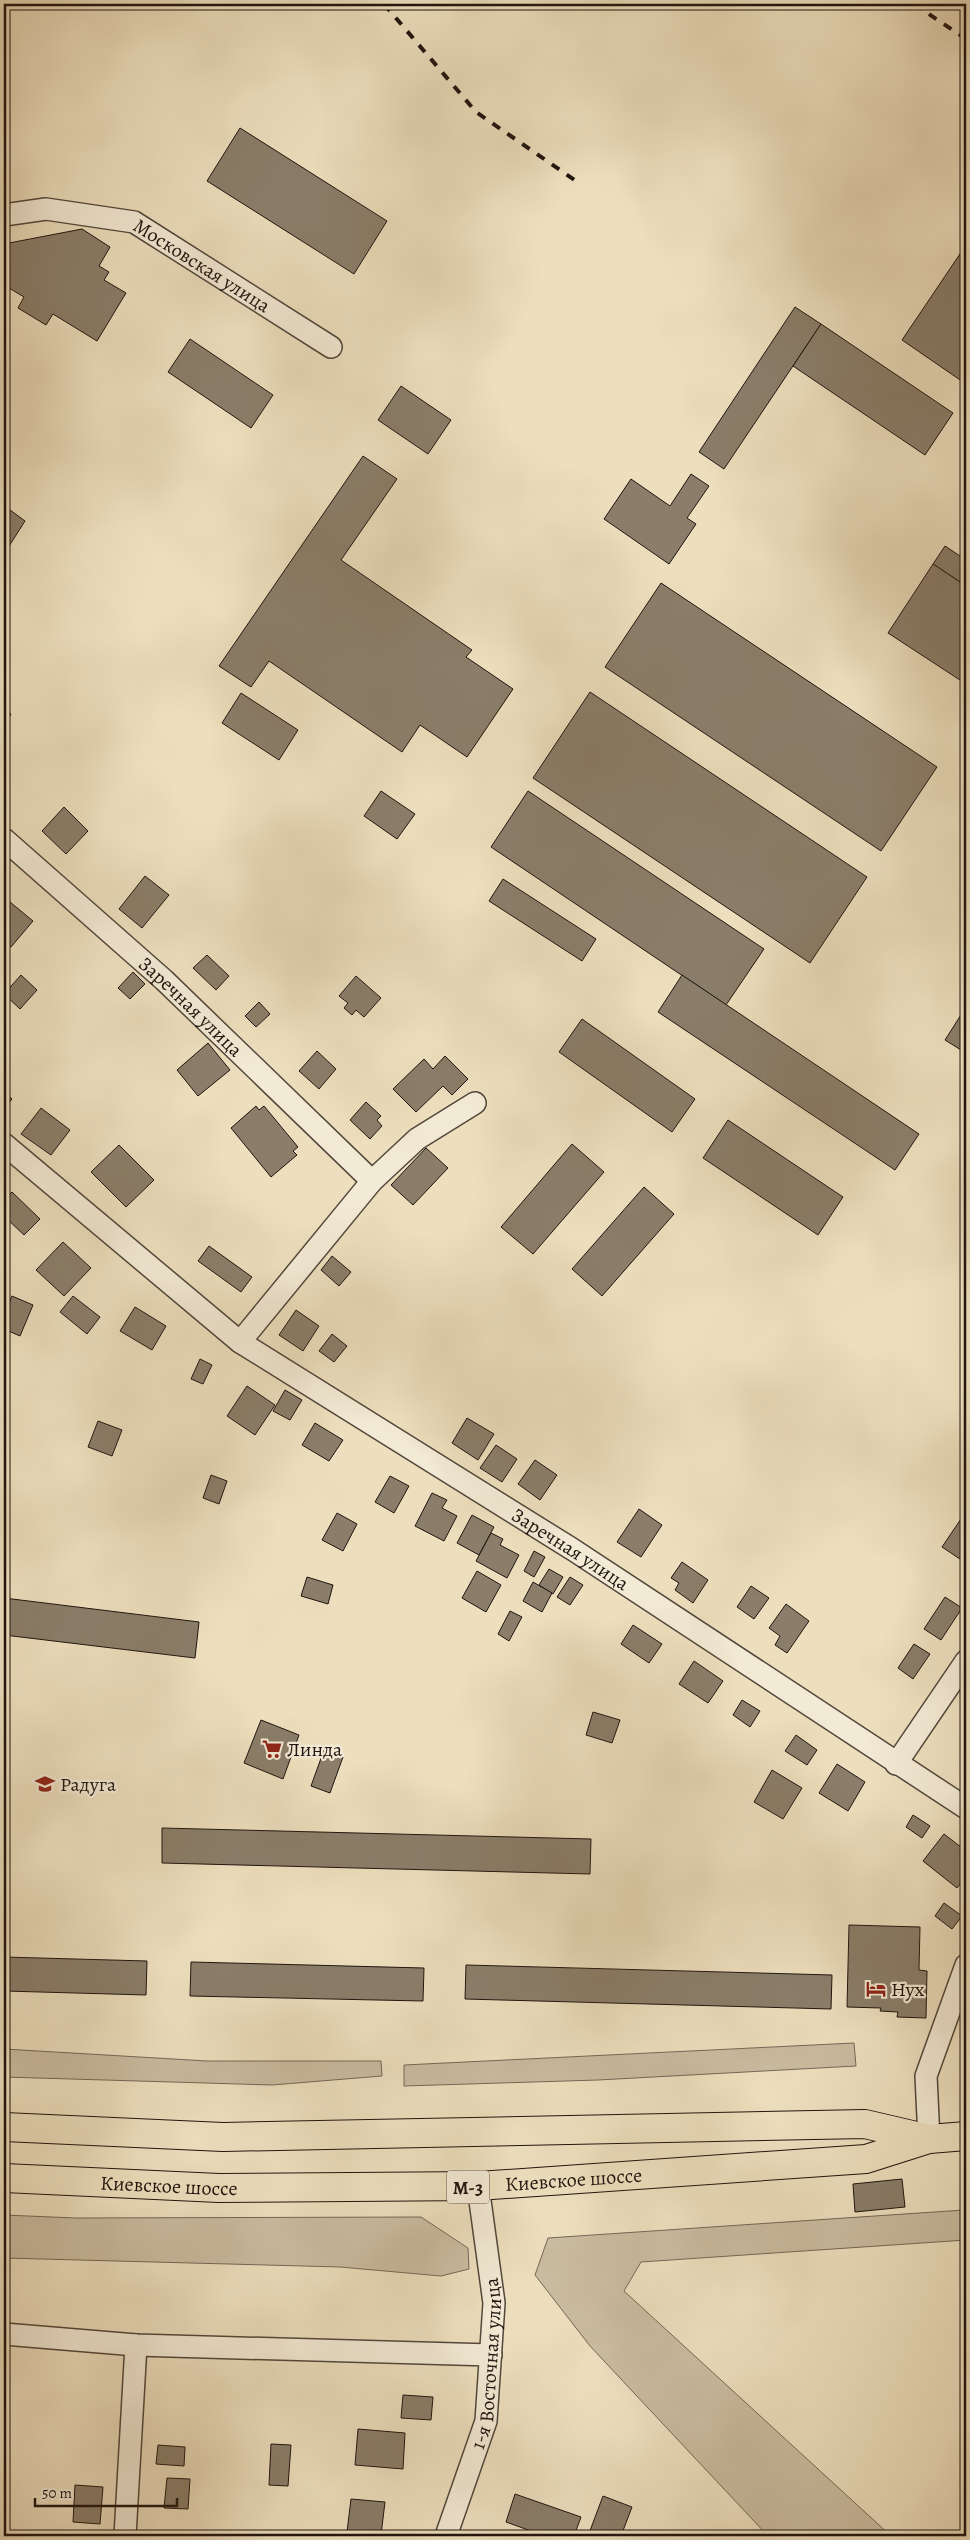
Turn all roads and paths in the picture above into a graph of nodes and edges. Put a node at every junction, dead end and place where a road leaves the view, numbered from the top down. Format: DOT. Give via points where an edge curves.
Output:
graph roads {
  1 [pos="4,215"];
  2 [pos="332,346"];
  3 [pos="4,839"];
  4 [pos="475,1103"];
  5 [pos="4,1144"];
  6 [pos="372,1181"];
  7 [pos="240,1342"];
  8 [pos="966,1661"];
  9 [pos="896,1764"];
  10 [pos="966,1808"];
  11 [pos="966,1965"];
  12 [pos="4,2127"];
  13 [pos="966,2136"];
  14 [pos="929,2139"];
  15 [pos="4,2178"];
  16 [pos="478,2186"];
  17 [pos="4,2334"];
  18 [pos="136,2344"];
  19 [pos="491,2355"];
  20 [pos="125,2536"];
  21 [pos="446,2536"];
  1 -- 2 [label="street, Московская улица" via="46,209 134,222"];
  3 -- 6 [label="street, Заречная улица" via="164,980"];
  4 -- 6 [label="street" via="417,1138"];
  5 -- 7 [label="street, Заречная улица"];
  6 -- 7 [label="street"];
  7 -- 9 [label="street, Заречная улица" via="572,1549"];
  8 -- 9 [label="street"];
  9 -- 10 [label="street, Заречная улица"];
  11 -- 14 [label="street" via="926,2076"];
  12 -- 14 [label="highway, Киевское шоссе / М-3" via="222,2137 865,2124"];
  13 -- 14 [label="highway, Киевское шоссе / М-3"];
  14 -- 16 [label="highway, Киевское шоссе / М-3" via="866,2159"];
  15 -- 16 [label="highway, Киевское шоссе / М-3" via="219,2188"];
  16 -- 19 [label="street, 1-я Восточная улица" via="494,2303"];
  17 -- 18 [label="street"];
  18 -- 19 [label="street"];
  18 -- 20 [label="street"];
  19 -- 21 [label="street, 1-я Восточная улица" via="486,2421"];
}
